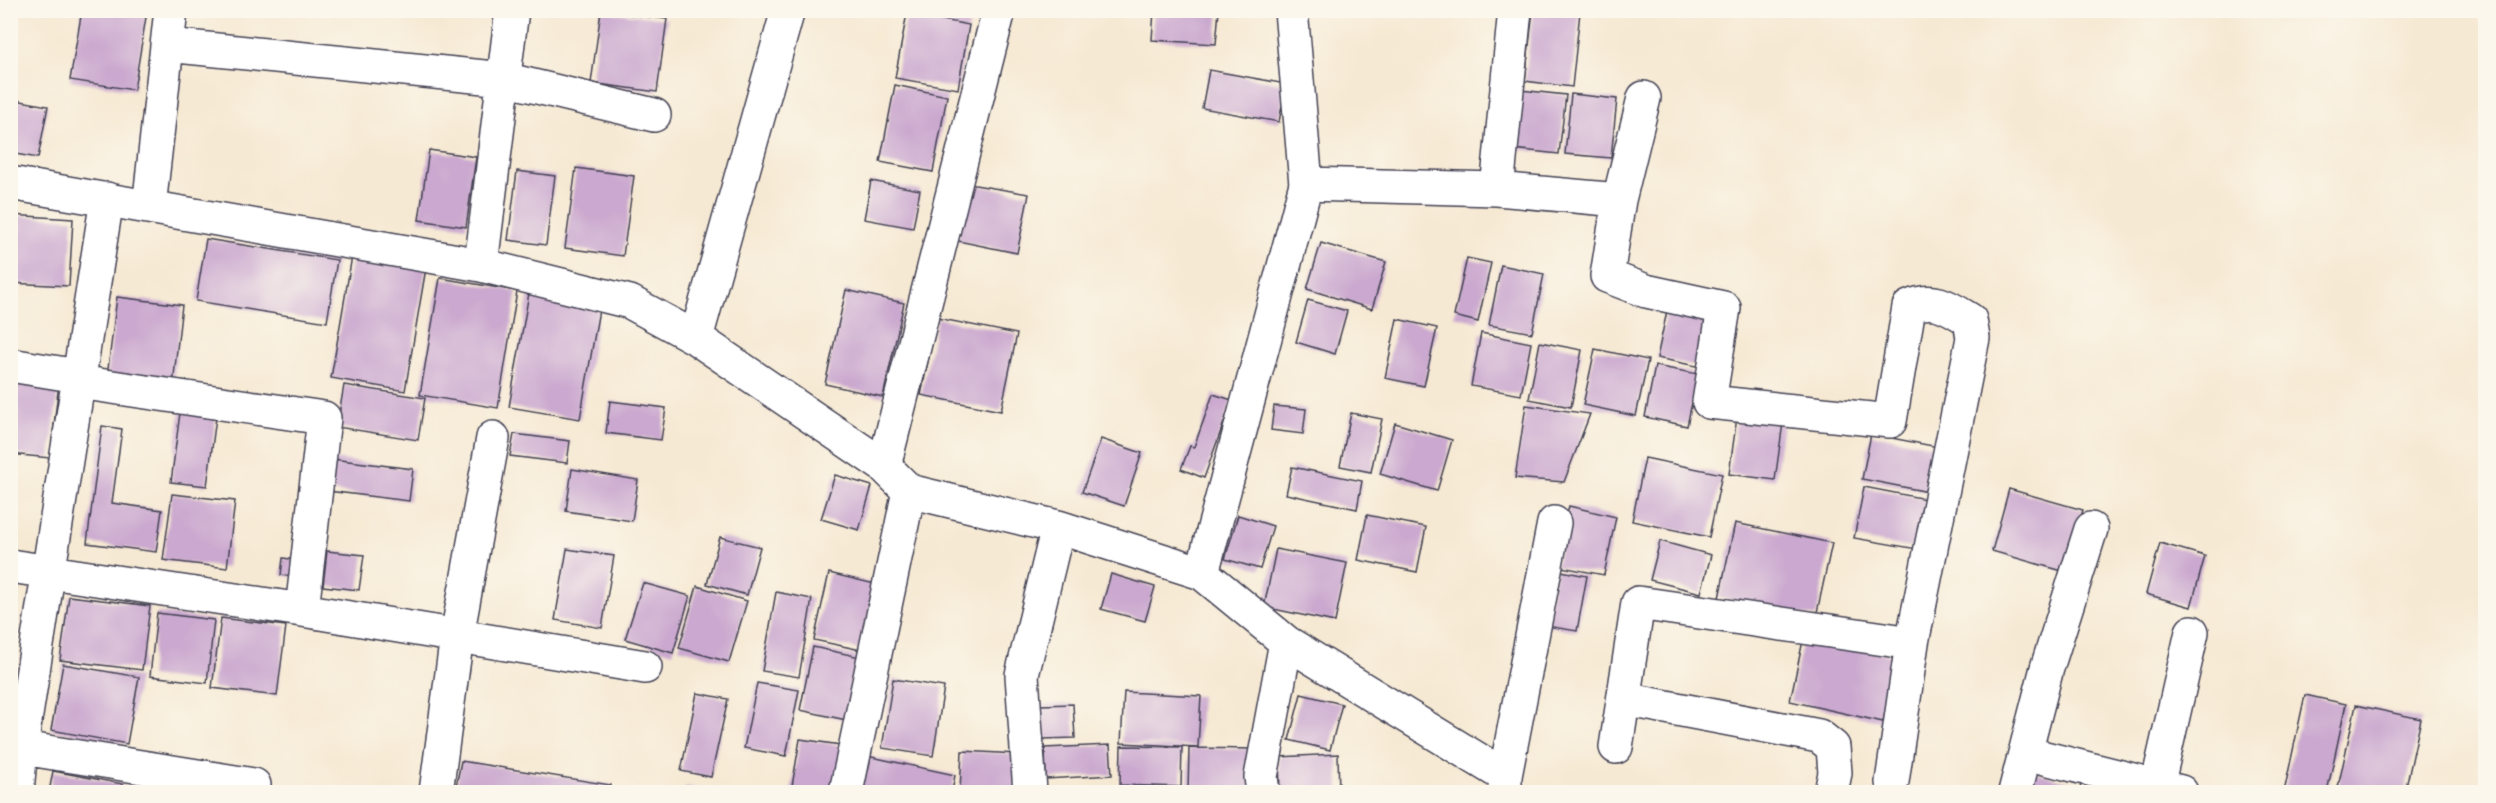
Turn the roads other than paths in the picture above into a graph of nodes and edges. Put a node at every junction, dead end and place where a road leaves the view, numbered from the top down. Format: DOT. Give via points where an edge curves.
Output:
graph roads {
  1 [pos="171,10"];
  2 [pos="512,10"];
  3 [pos="788,10"];
  4 [pos="999,10"];
  5 [pos="1291,10"];
  6 [pos="1515,10"];
  7 [pos="167,45"];
  8 [pos="504,79"];
  9 [pos="1644,98"];
  10 [pos="654,115"];
  11 [pos="10,183"];
  12 [pos="1306,184"];
  13 [pos="1497,189"];
  14 [pos="107,199"];
  15 [pos="1619,200"];
  16 [pos="149,207"];
  17 [pos="481,265"];
  18 [pos="696,338"];
  19 [pos="10,366"];
  20 [pos="78,379"];
  21 [pos="493,438"];
  22 [pos="884,466"];
  23 [pos="909,490"];
  24 [pos="1554,523"];
  25 [pos="1058,527"];
  26 [pos="2091,529"];
  27 [pos="10,566"];
  28 [pos="49,572"];
  29 [pos="1202,573"];
  30 [pos="302,610"];
  31 [pos="2192,632"];
  32 [pos="457,636"];
  33 [pos="1286,642"];
  34 [pos="1912,643"];
  35 [pos="645,667"];
  36 [pos="1624,699"];
  37 [pos="16,747"];
  38 [pos="1616,747"];
  39 [pos="2025,753"];
  40 [pos="1892,782"];
  41 [pos="1505,784"];
  42 [pos="254,785"];
  43 [pos="2169,790"];
  44 [pos="17,792"];
  45 [pos="436,792"];
  46 [pos="846,792"];
  47 [pos="1030,792"];
  48 [pos="1263,792"];
  49 [pos="1831,792"];
  50 [pos="2015,792"];
  1 -- 7 [label="street"];
  2 -- 8 [label="street"];
  3 -- 18 [label="street"];
  4 -- 22 [label="street"];
  5 -- 12 [label="street"];
  6 -- 13 [label="street"];
  7 -- 8 [label="street"];
  7 -- 16 [label="street"];
  8 -- 10 [label="street"];
  8 -- 17 [label="street"];
  9 -- 15 [label="street"];
  11 -- 14 [label="street"];
  12 -- 13 [label="street"];
  12 -- 29 [label="street"];
  13 -- 15 [label="street"];
  14 -- 16 [label="street"];
  14 -- 20 [label="street"];
  15 -- 34 [label="street" via="1607,276 1646,291 1724,308 1709,402 1890,421 1909,307 1924,300 1971,320 1973,338"];
  16 -- 17 [label="street"];
  17 -- 18 [label="street" via="630,302"];
  18 -- 22 [label="street"];
  19 -- 20 [label="street"];
  20 -- 28 [label="street"];
  20 -- 30 [label="street" via="324,418"];
  21 -- 32 [label="street"];
  22 -- 23 [label="street"];
  23 -- 25 [label="street"];
  23 -- 46 [label="street"];
  24 -- 41 [label="street"];
  25 -- 29 [label="street"];
  25 -- 47 [label="street" via="1022,675"];
  26 -- 39 [label="street"];
  27 -- 28 [label="street"];
  28 -- 30 [label="street"];
  28 -- 37 [label="street"];
  29 -- 33 [label="street"];
  30 -- 32 [label="street"];
  31 -- 43 [label="street"];
  32 -- 35 [label="street"];
  32 -- 45 [label="street"];
  33 -- 41 [label="street"];
  33 -- 48 [label="street" via="1261,777"];
  34 -- 36 [label="street" via="1638,603"];
  34 -- 40 [label="street"];
  36 -- 38 [label="street"];
  36 -- 49 [label="street" via="1819,736 1833,747 1835,773"];
  37 -- 42 [label="street"];
  37 -- 44 [label="street"];
  39 -- 43 [label="street"];
  39 -- 50 [label="street"];
}
